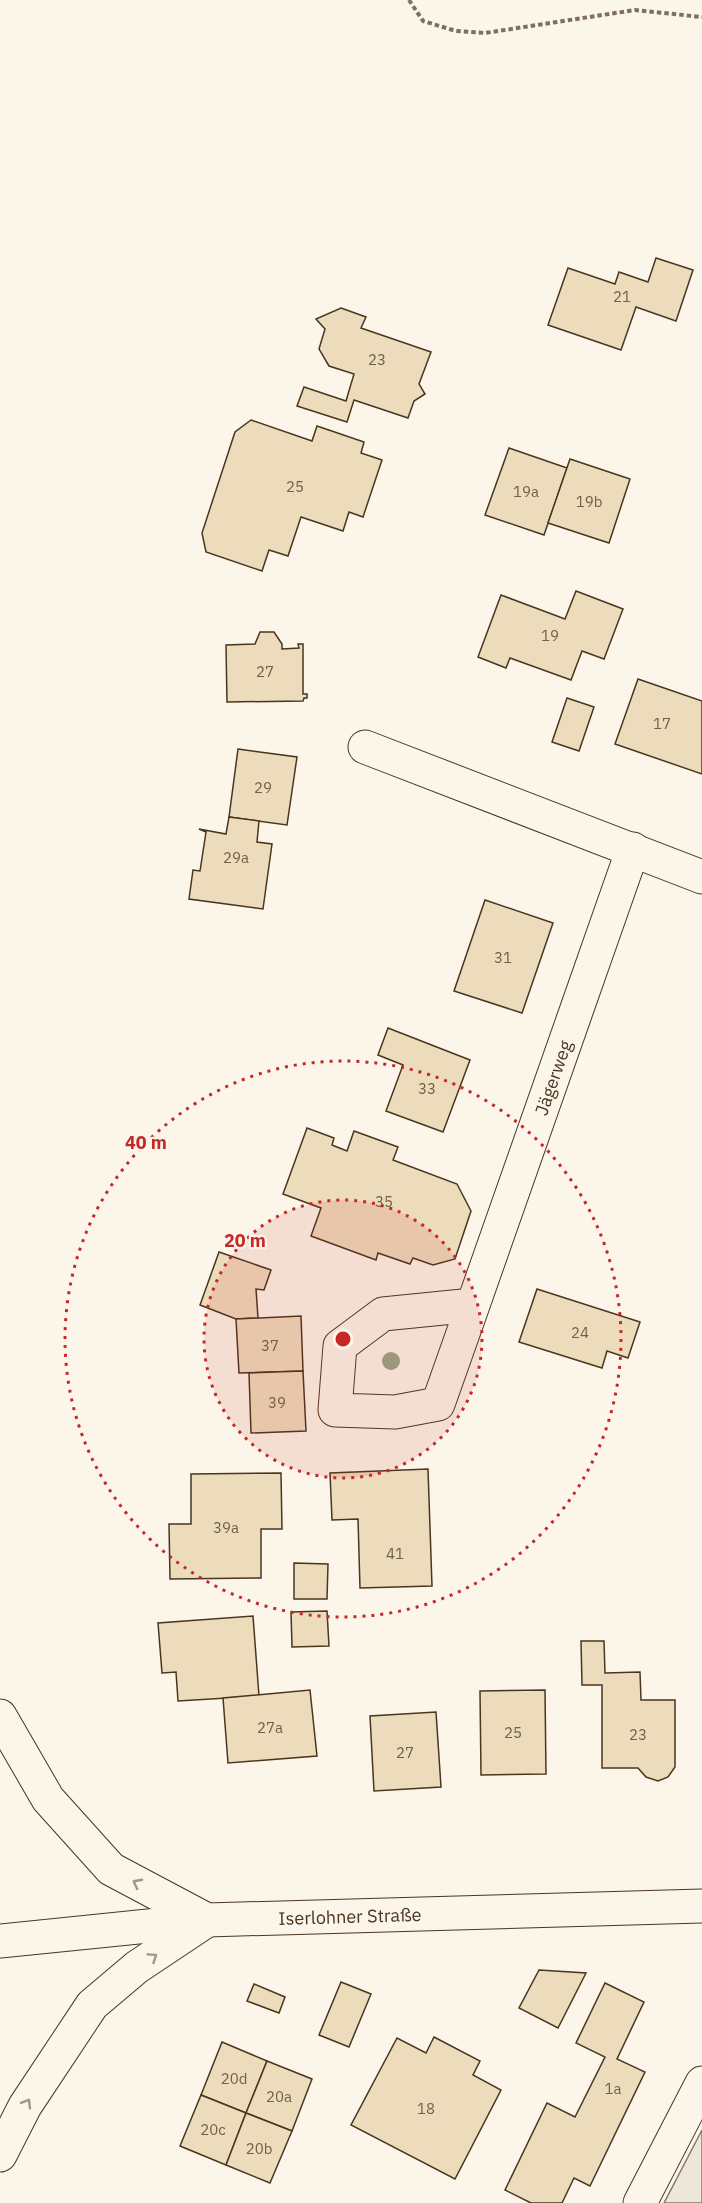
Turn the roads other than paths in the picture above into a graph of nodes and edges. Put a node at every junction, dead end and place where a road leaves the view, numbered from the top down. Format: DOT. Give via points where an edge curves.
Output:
graph roads {
  1 [pos="365,747"];
  2 [pos="633,849"];
  3 [pos="702,877"];
  4 [pos="473,1305"];
  5 [pos="0,1716"];
  6 [pos="702,1906"];
  7 [pos="207,1920"];
  8 [pos="0,1941"];
  9 [pos="702,2083"];
  10 [pos="0,2155"];
  11 [pos="640,2203"];
  1 -- 2 [label="street"];
  2 -- 3 [label="street"];
  2 -- 4 [label="street, Jägerweg"];
  4 -- 4 [label="street, Jägerweg" via="383,1314 340,1346 335,1410 395,1412 438,1404"];
  7 -- 5 [label="street, one-way" via="111,1869 48,1799"];
  6 -- 7 [label="street, Iserlohner Straße"];
  7 -- 8 [label="street, Iserlohner Straße"];
  10 -- 7 [label="street, one-way" via="25,2106 92,2005 137,1967"];
  9 -- 11 [label="street"];
}
